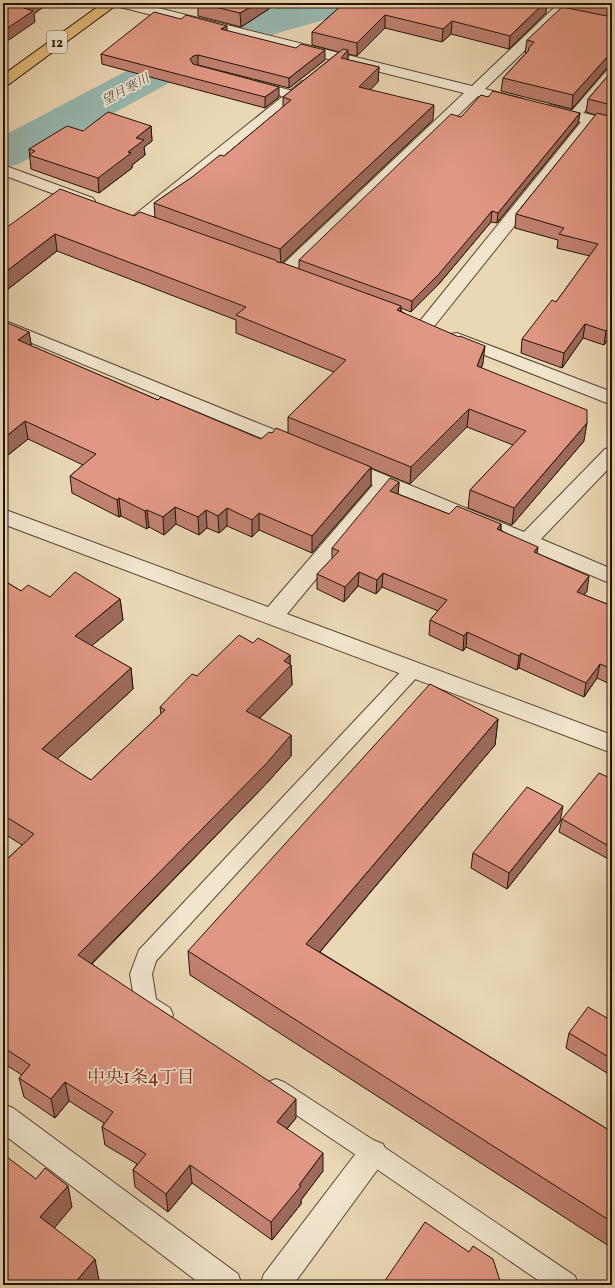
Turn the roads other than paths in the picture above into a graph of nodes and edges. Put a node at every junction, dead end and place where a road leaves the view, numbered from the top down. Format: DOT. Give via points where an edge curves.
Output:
graph roads {
  1 [pos="112,3"];
  2 [pos="121,3"];
  3 [pos="560,10"];
  4 [pos="327,67"];
  5 [pos="612,72"];
  6 [pos="3,82"];
  7 [pos="242,82"];
  8 [pos="475,92"];
  9 [pos="293,95"];
  10 [pos="574,116"];
  11 [pos="591,120"];
  12 [pos="612,125"];
  13 [pos="3,170"];
  14 [pos="103,207"];
  15 [pos="138,221"];
  16 [pos="283,274"];
  17 [pos="3,325"];
  18 [pos="612,399"];
  19 [pos="612,453"];
  20 [pos="386,482"];
  21 [pos="3,516"];
  22 [pos="528,542"];
  23 [pos="612,577"];
  24 [pos="272,617"];
  25 [pos="413,670"];
  26 [pos="612,744"];
  27 [pos="180,1026"];
  28 [pos="260,1078"];
  29 [pos="3,1118"];
  30 [pos="373,1153"];
  31 [pos="227,1285"];
  32 [pos="275,1285"];
  33 [pos="566,1285"];
  1 -- 6 [label="highway, 12"];
  2 -- 4 [label="street" via="261,38"];
  3 -- 8 [label="street"];
  4 -- 8 [label="street"];
  4 -- 9 [label="street"];
  5 -- 10 [label="lane"];
  7 -- 9 [label="lane"];
  8 -- 10 [label="street"];
  8 -- 16 [label="street"];
  9 -- 15 [label="street"];
  10 -- 11 [label="street"];
  11 -- 12 [label="street"];
  11 -- 18 [label="street" via="418,322"];
  13 -- 14 [label="street"];
  17 -- 20 [label="street"];
  19 -- 22 [label="street"];
  20 -- 22 [label="street"];
  20 -- 24 [label="street"];
  21 -- 24 [label="street"];
  22 -- 23 [label="street"];
  24 -- 25 [label="street"];
  25 -- 26 [label="street"];
  25 -- 27 [label="lane" via="147,956 141,974 146,1004"];
  28 -- 30 [label="lane"];
  29 -- 31 [label="street"];
  30 -- 32 [label="street"];
  30 -- 33 [label="lane"];
}
